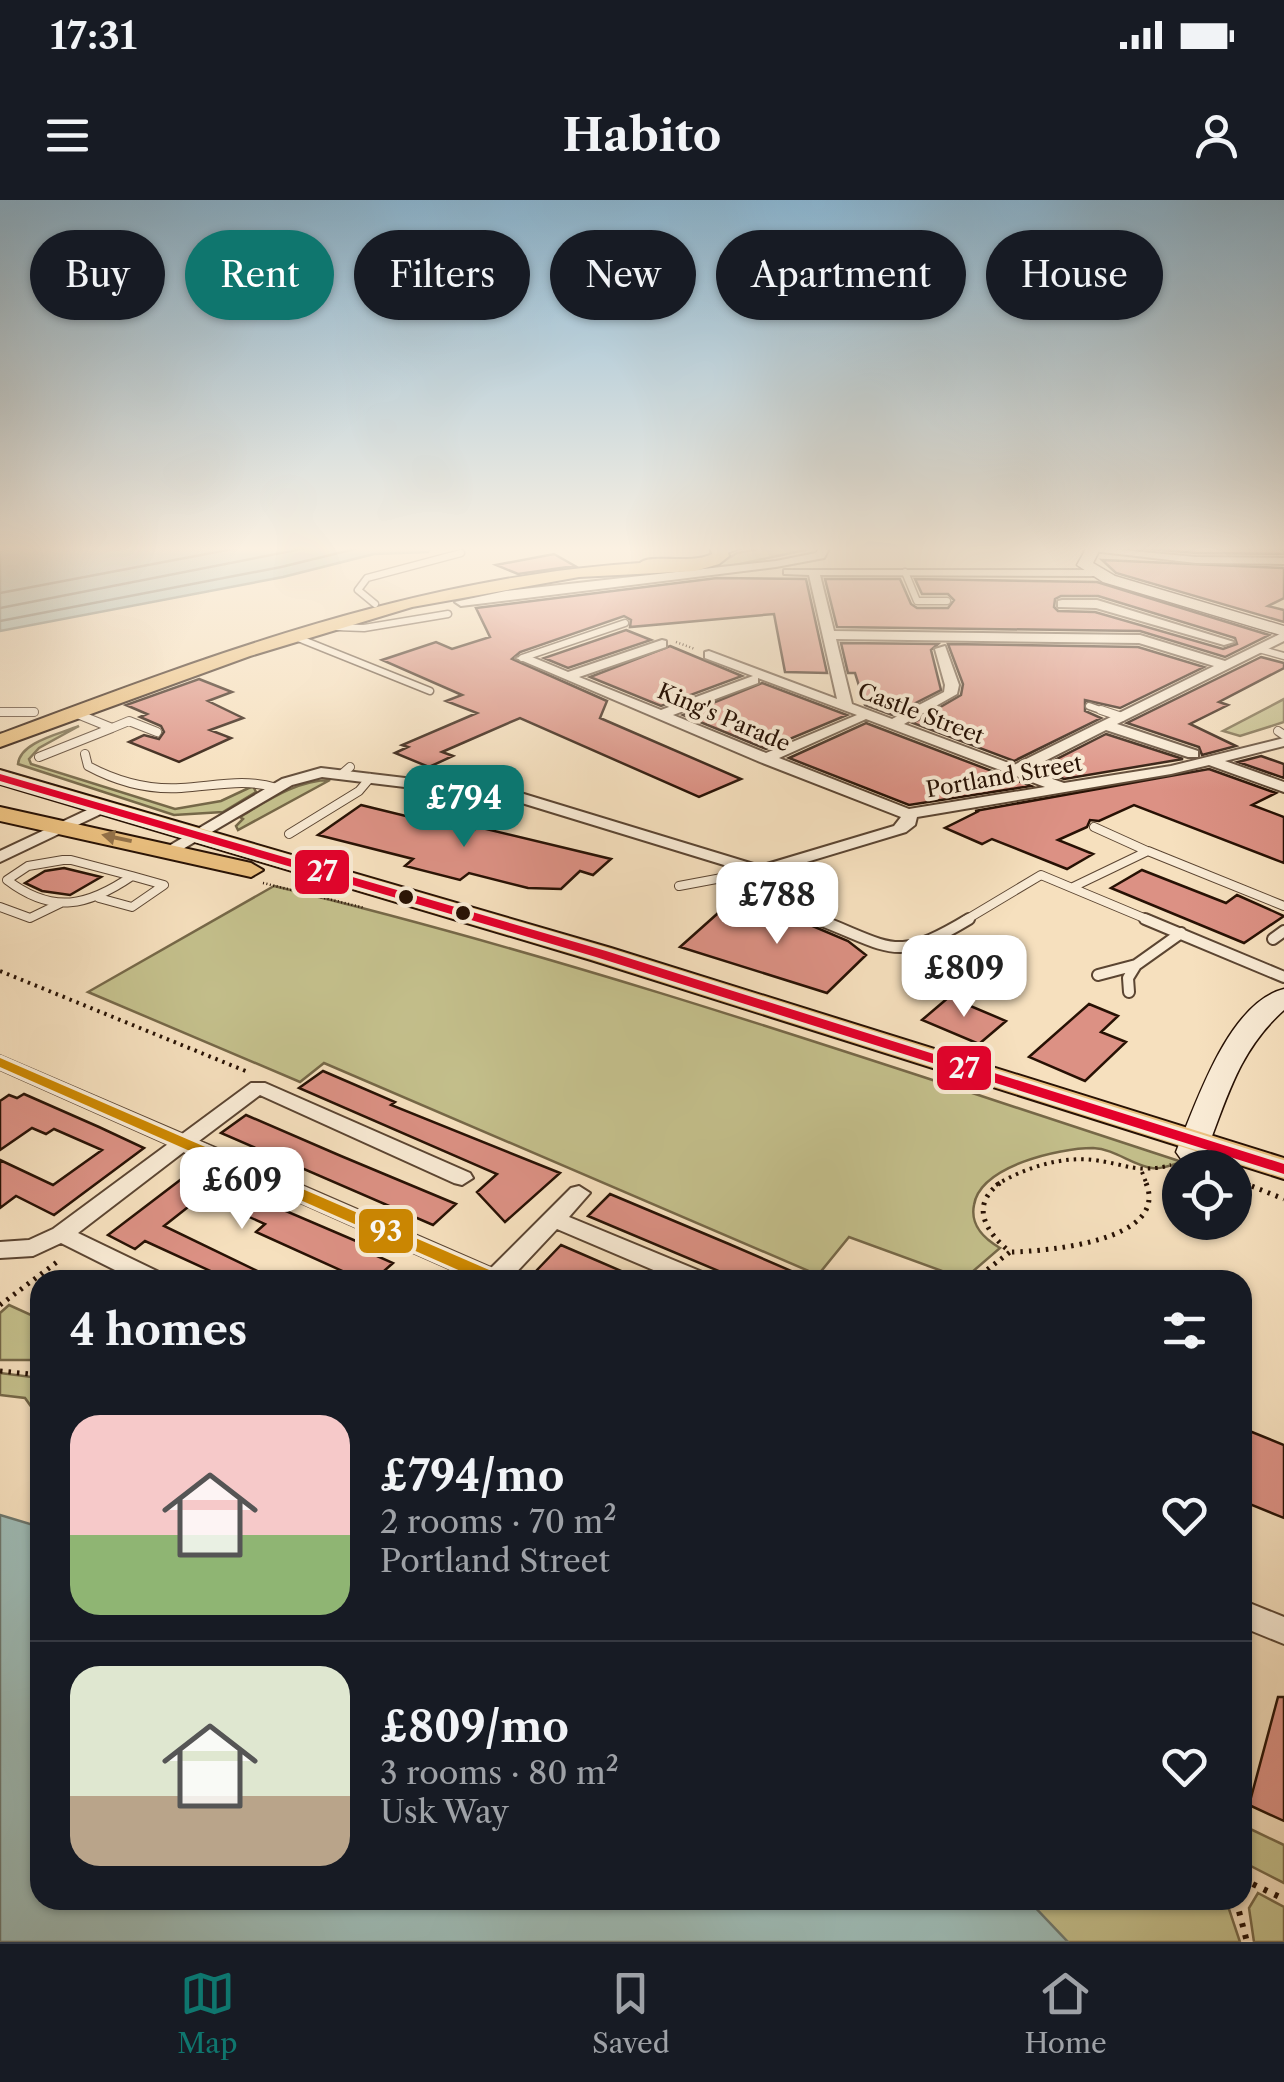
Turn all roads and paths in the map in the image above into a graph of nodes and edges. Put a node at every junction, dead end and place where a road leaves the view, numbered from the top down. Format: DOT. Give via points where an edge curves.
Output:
graph roads {
  1 [pos="288,628"];
  2 [pos="318,628"];
  3 [pos="609,628"];
  4 [pos="827,628"];
  5 [pos="1179,628"];
  6 [pos="1195,633"];
  7 [pos="1284,634"];
  8 [pos="829,635"];
  9 [pos="294,636"];
  10 [pos="1228,642"];
  11 [pos="662,644"];
  12 [pos="1166,647"];
  13 [pos="1258,648"];
  14 [pos="940,649"];
  15 [pos="709,654"];
  16 [pos="1284,656"];
  17 [pos="522,658"];
  18 [pos="1226,665"];
  19 [pos="569,676"];
  20 [pos="752,680"];
  21 [pos="150,683"];
  22 [pos="430,691"];
  23 [pos="846,706"];
  24 [pos="1089,706"];
  25 [pos="0,712"];
  26 [pos="34,712"];
  27 [pos="75,713"];
  28 [pos="662,715"];
  29 [pos="1122,717"];
  30 [pos="859,718"];
  31 [pos="0,724"];
  32 [pos="893,724"];
  33 [pos="1105,725"];
  34 [pos="112,728"];
  35 [pos="157,732"];
  36 [pos="1282,734"];
  37 [pos="0,738"];
  38 [pos="85,754"];
  39 [pos="1193,754"];
  40 [pos="0,755"];
  41 [pos="39,757"];
  42 [pos="765,760"];
  43 [pos="1210,760"];
  44 [pos="0,766"];
  45 [pos="1015,770"];
  46 [pos="0,777"];
  47 [pos="370,778"];
  48 [pos="1284,786"];
  49 [pos="277,788"];
  50 [pos="1063,788"];
  51 [pos="52,793"];
  52 [pos="0,803"];
  53 [pos="102,808"];
  54 [pos="0,814"];
  55 [pos="908,814"];
  56 [pos="52,824"];
  57 [pos="1094,827"];
  58 [pos="288,834"];
  59 [pos="197,835"];
  60 [pos="170,850"];
  61 [pos="1148,851"];
  62 [pos="0,857"];
  63 [pos="760,871"];
  64 [pos="132,876"];
  65 [pos="255,881"];
  66 [pos="680,886"];
  67 [pos="1073,887"];
  68 [pos="99,898"];
  69 [pos="61,903"];
  70 [pos="786,906"];
  71 [pos="1284,906"];
  72 [pos="0,908"];
  73 [pos="371,909"];
  74 [pos="1284,932"];
  75 [pos="1181,933"];
  76 [pos="1273,939"];
  77 [pos="1136,966"];
  78 [pos="0,971"];
  79 [pos="1098,975"];
  80 [pos="1284,977"];
  81 [pos="1130,992"];
  82 [pos="1284,996"];
  83 [pos="0,1062"];
  84 [pos="258,1087"];
  85 [pos="184,1143"];
  86 [pos="1178,1150"];
  87 [pos="1178,1150"];
  88 [pos="1185,1150"];
  89 [pos="1162,1162"];
  90 [pos="1252,1164"];
  91 [pos="1284,1169"];
  92 [pos="1142,1172"];
  93 [pos="1252,1174"];
  94 [pos="462,1178"];
  95 [pos="1284,1185"];
  96 [pos="1252,1187"];
  97 [pos="579,1193"];
  98 [pos="1284,1199"];
  99 [pos="553,1220"];
  100 [pos="71,1239"];
  101 [pos="0,1250"];
  102 [pos="1010,1252"];
  103 [pos="38,1270"];
  104 [pos="135,1270"];
  105 [pos="474,1270"];
  106 [pos="504,1270"];
  107 [pos="675,1270"];
  108 [pos="987,1270"];
  109 [pos="30,1277"];
  110 [pos="0,1305"];
  111 [pos="0,1372"];
  112 [pos="30,1374"];
  113 [pos="1252,1617"];
  114 [pos="1284,1631"];
  115 [pos="1252,1884"];
  116 [pos="1284,1898"];
  117 [pos="1239,1910"];
  118 [pos="1248,1942"];
  1 -- 26 [label="main road"];
  2 -- 9 [label="main road"];
  3 -- 17 [label="lane"];
  4 -- 8 [label="street"];
  5 -- 6 [label="street"];
  6 -- 10 [label="street"];
  6 -- 12 [label="street"];
  7 -- 13 [label="street"];
  8 -- 12 [label="street" via="1140,639"];
  8 -- 23 [label="street"];
  9 -- 21 [label="main road"];
  9 -- 22 [label="lane"];
  11 -- 19 [label="street"];
  12 -- 18 [label="street"];
  13 -- 16 [label="lane"];
  13 -- 18 [label="street"];
  14 -- 32 [label="street" via="950,694"];
  15 -- 23 [label="street, Castle Street"];
  17 -- 19 [label="street, King's Parade"];
  18 -- 29 [label="street"];
  19 -- 28 [label="street, King's Parade"];
  20 -- 28 [label="street"];
  21 -- 27 [label="main road"];
  21 -- 37 [label="lane"];
  23 -- 32 [label="street, Castle Street"];
  24 -- 29 [label="lane"];
  25 -- 26 [label="lane"];
  26 -- 31 [label="main road"];
  27 -- 34 [label="lane"];
  27 -- 37 [label="main road"];
  27 -- 40 [label="main road"];
  28 -- 42 [label="street, King's Parade"];
  29 -- 33 [label="street"];
  30 -- 42 [label="street"];
  32 -- 45 [label="street, Castle Street"];
  33 -- 39 [label="street"];
  33 -- 45 [label="street"];
  34 -- 35 [label="lane" via="129,720"];
  34 -- 41 [label="lane"];
  36 -- 43 [label="street, Portland Street"];
  38 -- 49 [label="lane" via="98,772 156,787 238,780"];
  42 -- 55 [label="street, King's Parade"];
  43 -- 48 [label="street"];
  43 -- 50 [label="street, Portland Street"];
  44 -- 51 [label="main road"];
  45 -- 50 [label="street, Castle Street"];
  46 -- 51 [label="main road"];
  47 -- 49 [label="street" via="310,769"];
  47 -- 58 [label="lane" via="360,791"];
  47 -- 63 [label="street" via="514,796"];
  49 -- 59 [label="street"];
  50 -- 55 [label="street, Portland Street"];
  51 -- 53 [label="main road"];
  52 -- 56 [label="main road"];
  53 -- 56 [label="street"];
  53 -- 59 [label="main road"];
  54 -- 56 [label="main road"];
  55 -- 63 [label="street, Portland Street" via="900,829"];
  60 -- 56 [label="main road, one-way"];
  56 -- 62 [label="street"];
  57 -- 61 [label="lane"];
  59 -- 60 [label="street"];
  59 -- 86 [label="main road" via="601,954"];
  60 -- 87 [label="main road" via="460,923"];
  61 -- 67 [label="lane"];
  61 -- 71 [label="lane"];
  63 -- 66 [label="lane, Portland Street"];
  64 -- 68 [label="lane"];
  64 -- 68 [label="lane" via="164,884 132,906"];
  64 -- 69 [label="lane" via="61,860 31,865 7,880"];
  65 -- 73 [label="path"];
  67 -- 70 [label="lane" via="1041,875 905,951"];
  67 -- 75 [label="lane"];
  68 -- 69 [label="lane" via="78,906"];
  69 -- 72 [label="lane" via="30,918"];
  74 -- 76 [label="lane"];
  75 -- 77 [label="lane"];
  75 -- 80 [label="lane"];
  77 -- 79 [label="lane"];
  77 -- 81 [label="lane" via="1128,978"];
  78 -- 84 [label="path" via="254,1074"];
  82 -- 88 [label="street" via="1247,1029"];
  83 -- 85 [label="street"];
  84 -- 85 [label="street"];
  84 -- 94 [label="street"];
  85 -- 100 [label="street"];
  85 -- 105 [label="street"];
  89 -- 92 [label="path"];
  90 -- 91 [label="main road"];
  92 -- 102 [label="path" via="1153,1187 1153,1202 1126,1228 1095,1242"];
  92 -- 102 [label="path" via="1083,1158 1010,1175 988,1192 983,1208 986,1228"];
  93 -- 95 [label="main road"];
  96 -- 98 [label="path"];
  97 -- 99 [label="street"];
  99 -- 106 [label="street"];
  99 -- 107 [label="street"];
  100 -- 101 [label="street"];
  100 -- 103 [label="path"];
  100 -- 104 [label="street"];
  102 -- 108 [label="path"];
  109 -- 110 [label="path"];
  111 -- 112 [label="path"];
  113 -- 114 [label="street"];
  115 -- 116 [label="path"];
  117 -- 118 [label="path"];
}
